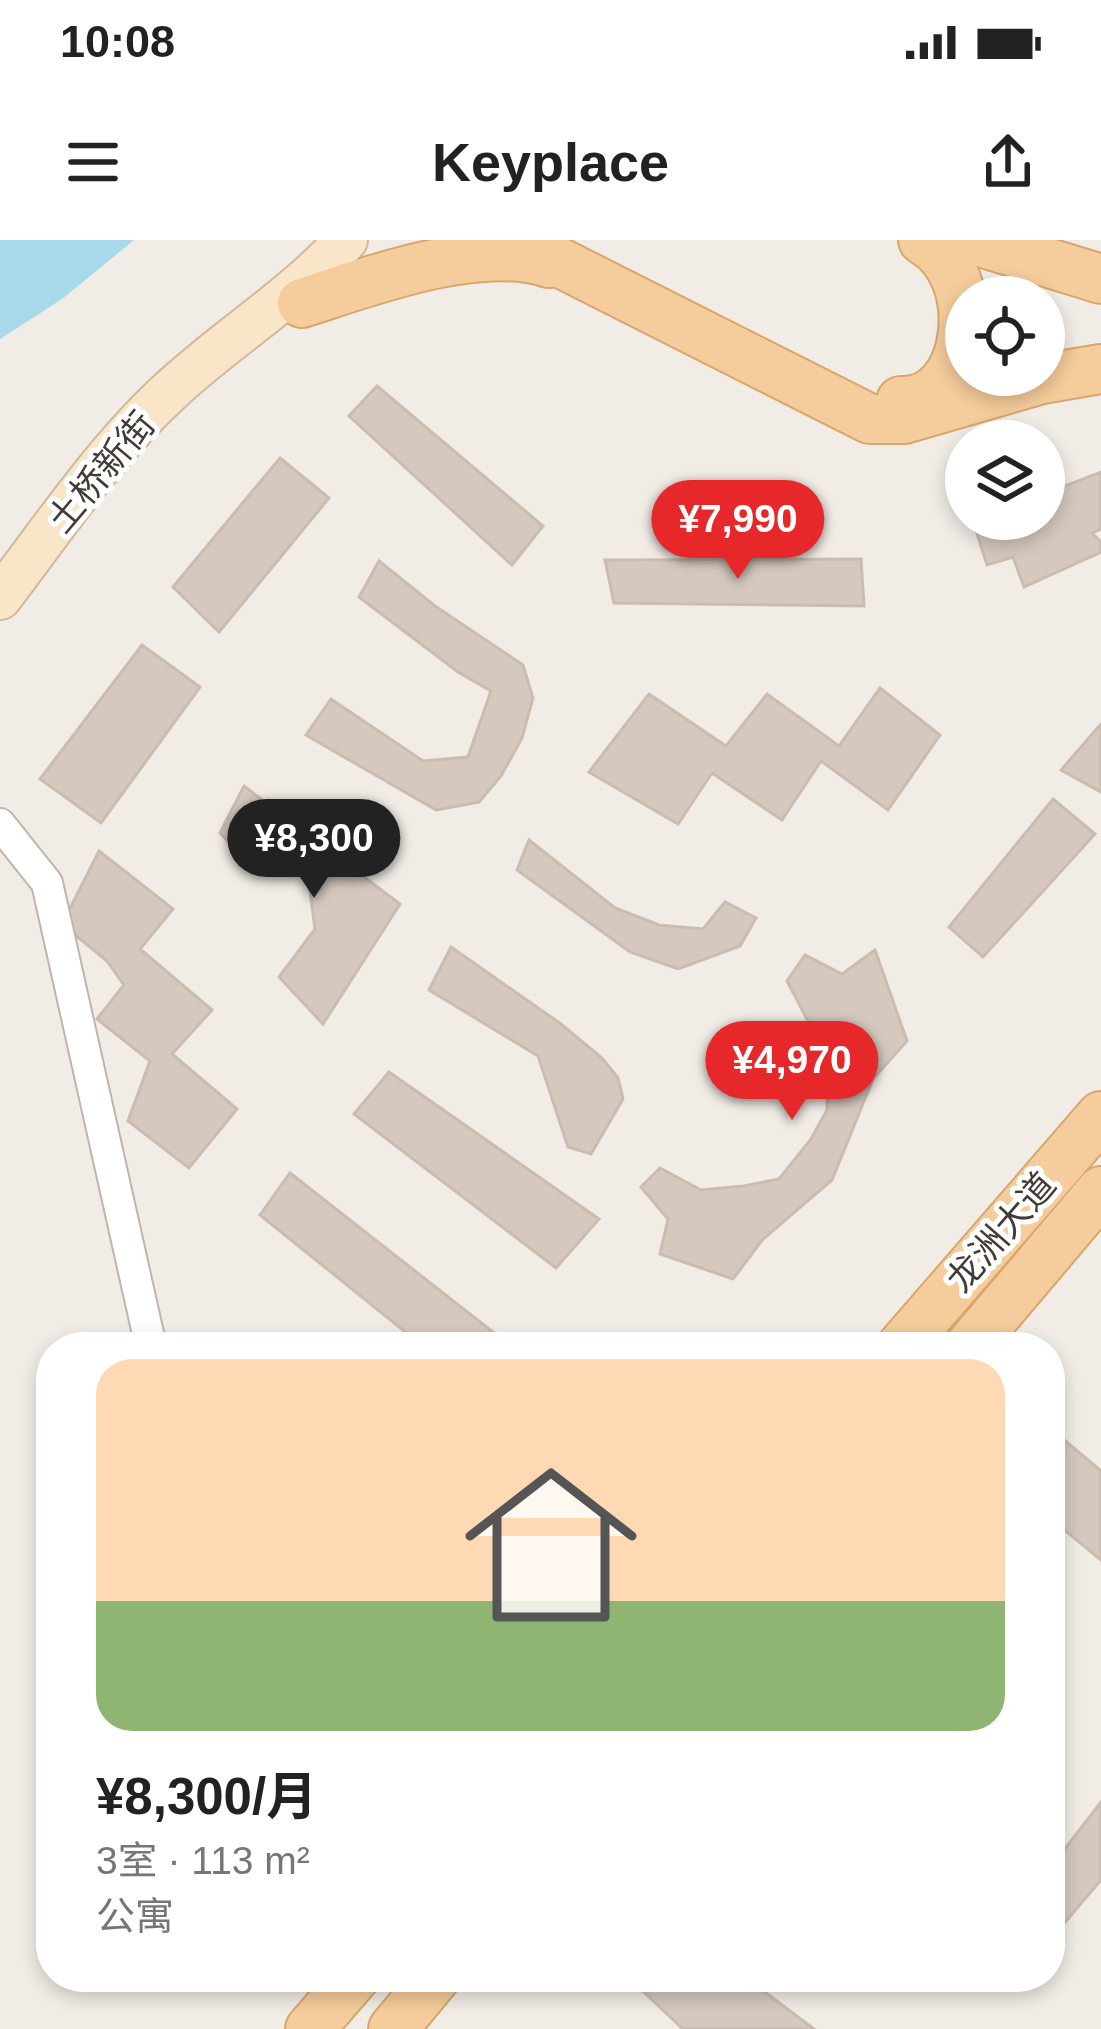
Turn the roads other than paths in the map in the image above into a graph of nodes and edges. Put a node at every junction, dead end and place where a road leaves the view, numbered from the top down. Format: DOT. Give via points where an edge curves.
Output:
graph roads {
  1 [pos="478,240"];
  2 [pos="515,240"];
  3 [pos="923,240"];
  4 [pos="974,240"];
  5 [pos="356,249"];
  6 [pos="571,249"];
  7 [pos="1101,279"];
  8 [pos="300,295"];
  9 [pos="1101,369"];
  10 [pos="0,598"];
  11 [pos="0,824"];
  12 [pos="1101,1116"];
  13 [pos="1101,1191"];
  14 [pos="148,1332"];
  15 [pos="914,1332"];
  16 [pos="982,1332"];
  17 [pos="342,1992"];
  18 [pos="423,1992"];
  19 [pos="310,2029"];
  20 [pos="392,2029"];
  1 -- 5 [label="main road"];
  2 -- 6 [label="main road"];
  3 -- 6 [label="main road" via="952,264 964,306 950,373 914,401 861,391"];
  4 -- 7 [label="main road"];
  5 -- 8 [label="main road"];
  6 -- 8 [label="main road" via="537,259 496,255"];
  6 -- 9 [label="main road" via="870,419 904,419"];
  8 -- 10 [label="street, 土桥新街" via="211,354 118,443"];
  11 -- 14 [label="street" via="47,883"];
  12 -- 15 [label="main road, 龙洲大道"];
  13 -- 16 [label="main road, 龙洲大道"];
  17 -- 19 [label="main road"];
  18 -- 20 [label="main road"];
}
